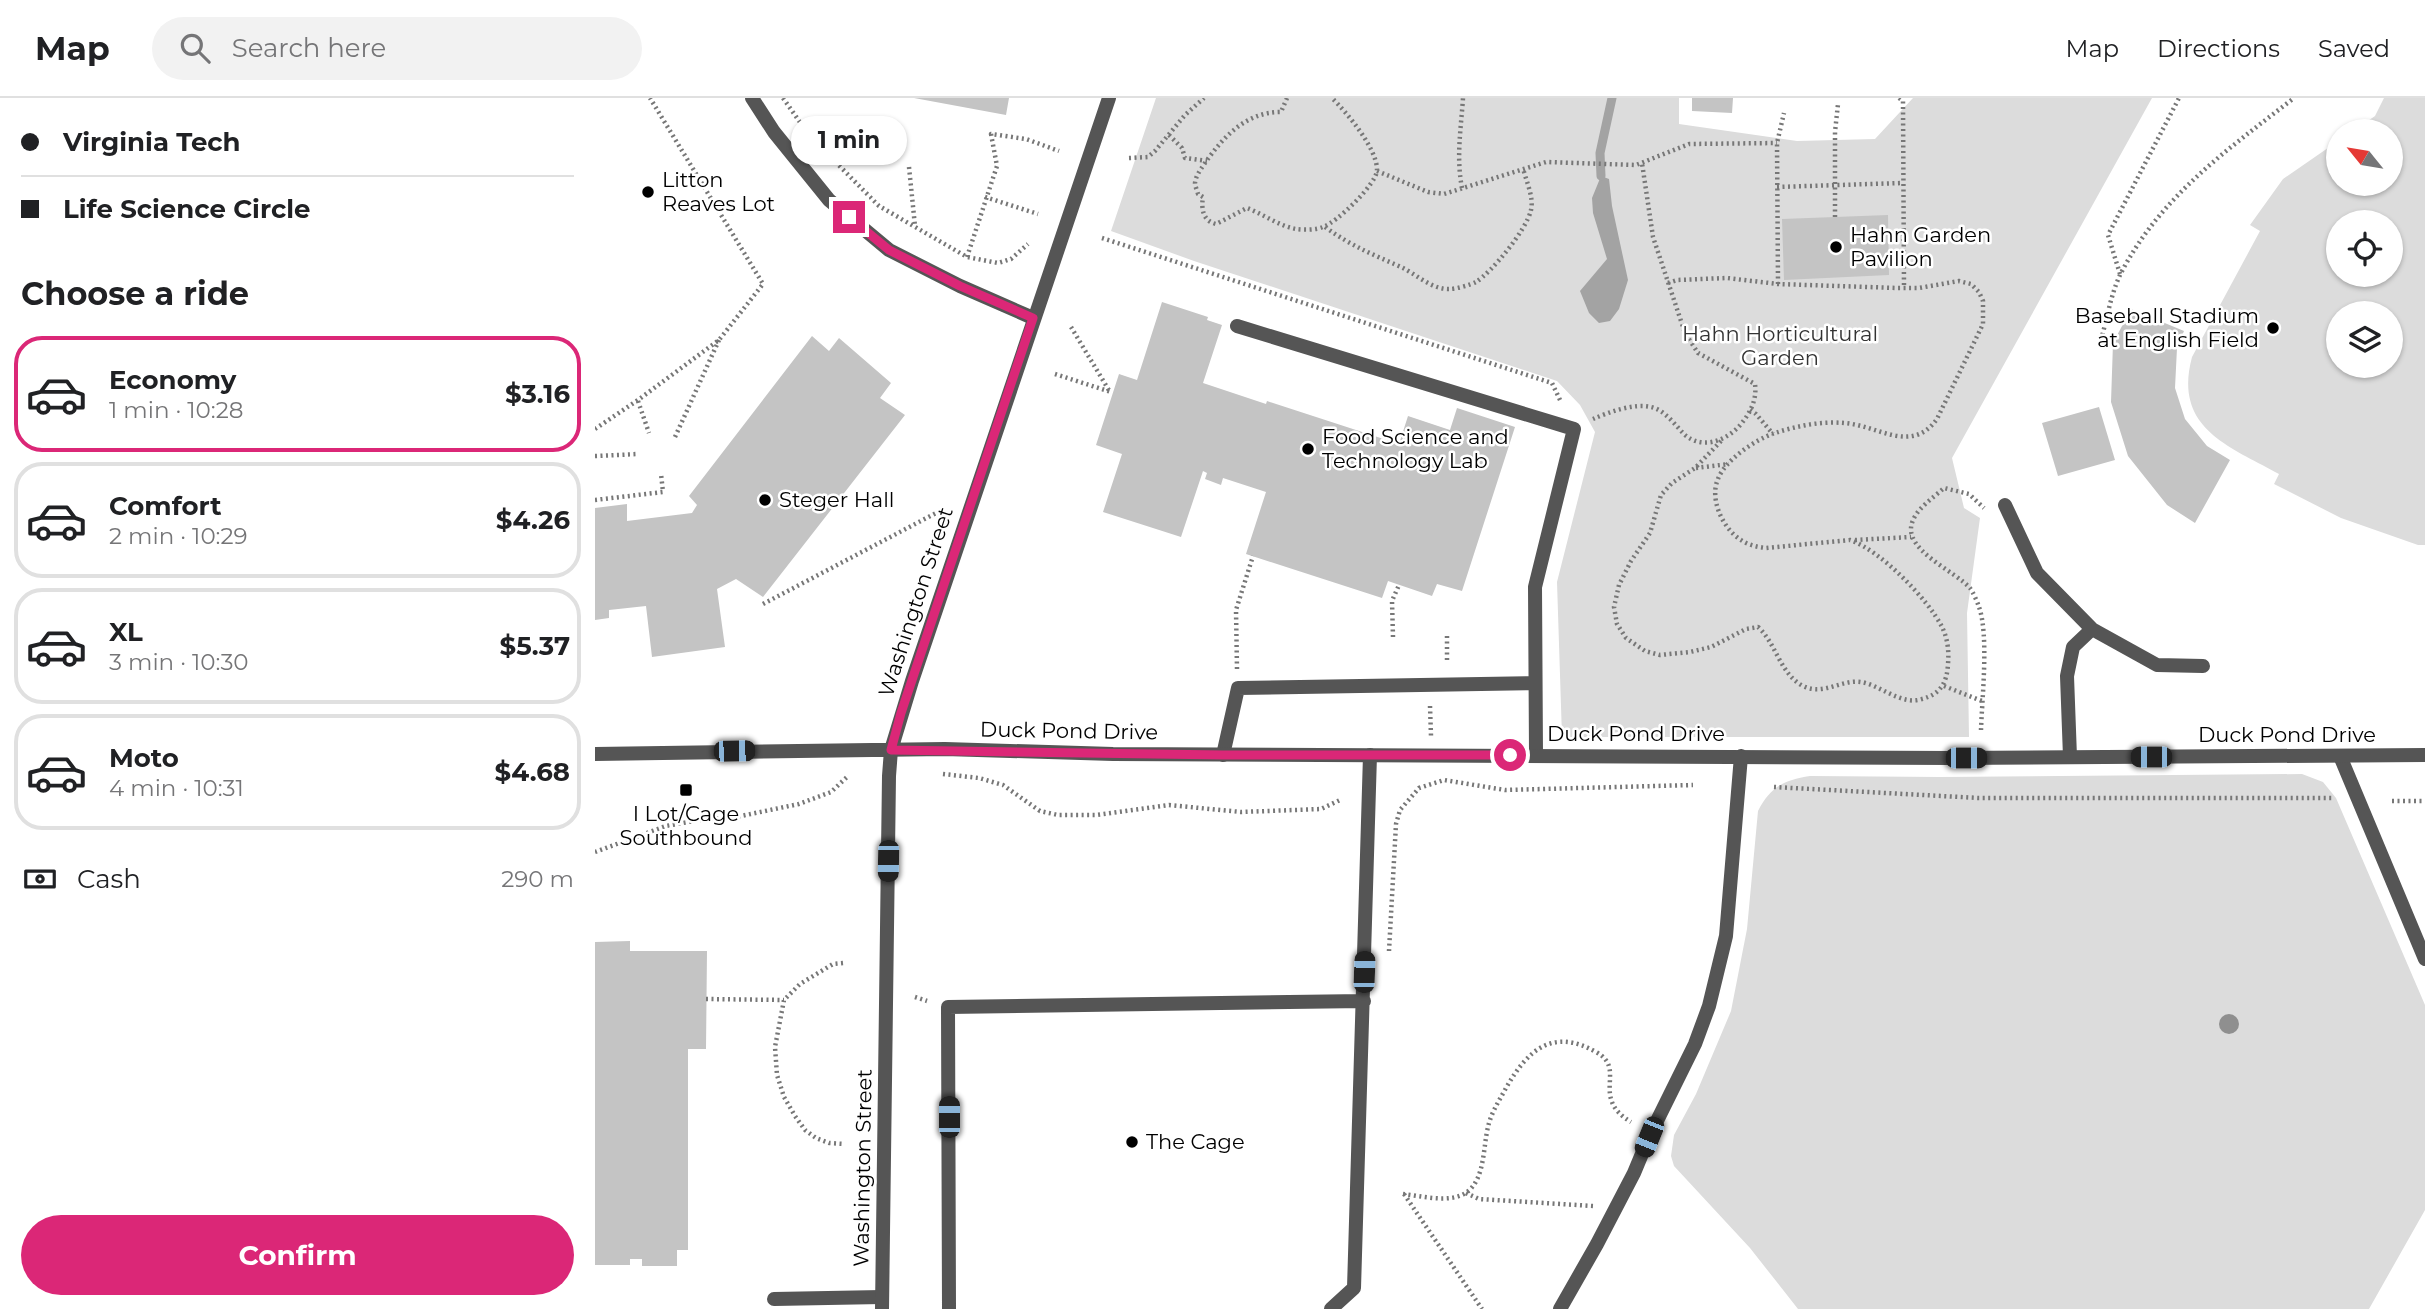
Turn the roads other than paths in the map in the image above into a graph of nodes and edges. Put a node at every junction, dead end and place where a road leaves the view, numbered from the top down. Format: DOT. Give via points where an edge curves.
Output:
graph roads {
  1 [pos="752,98"];
  2 [pos="1109,98"];
  3 [pos="1033,318"];
  4 [pos="1237,326"];
  5 [pos="2005,505"];
  6 [pos="2092,629"];
  7 [pos="2203,666"];
  8 [pos="1535,683"];
  9 [pos="891,750"];
  10 [pos="595,754"];
  11 [pos="1536,754"];
  12 [pos="1223,755"];
  13 [pos="1370,755"];
  14 [pos="1741,755"];
  15 [pos="2425,755"];
  16 [pos="2340,756"];
  17 [pos="2070,757"];
  18 [pos="2425,959"];
  19 [pos="1364,1001"];
  20 [pos="773,1299"];
  21 [pos="882,1303"];
  22 [pos="949,1309"];
  23 [pos="1331,1309"];
  24 [pos="1560,1309"];
  1 -- 3 [label="street" via="829,200 889,250"];
  2 -- 3 [label="street, Washington Street"];
  3 -- 9 [label="street, Washington Street"];
  4 -- 8 [label="street" via="1574,429 1535,587"];
  5 -- 6 [label="street" via="2037,573"];
  6 -- 7 [label="street" via="2157,665"];
  6 -- 17 [label="street" via="2073,647 2067,676"];
  8 -- 11 [label="street"];
  8 -- 12 [label="street" via="1238,688"];
  9 -- 10 [label="street, Duck Pond Drive"];
  9 -- 12 [label="street, Duck Pond Drive"];
  9 -- 21 [label="street, Washington Street"];
  11 -- 13 [label="street, Duck Pond Drive"];
  11 -- 14 [label="street, Duck Pond Drive"];
  12 -- 13 [label="street, Duck Pond Drive"];
  13 -- 19 [label="street"];
  14 -- 17 [label="street, Duck Pond Drive"];
  14 -- 24 [label="street" via="1726,936 1709,1006 1616,1208"];
  15 -- 16 [label="street, Duck Pond Drive"];
  16 -- 17 [label="street, Duck Pond Drive"];
  16 -- 18 [label="street"];
  19 -- 22 [label="street" via="948,1007"];
  19 -- 23 [label="street" via="1354,1288"];
  20 -- 21 [label="street"];
}
